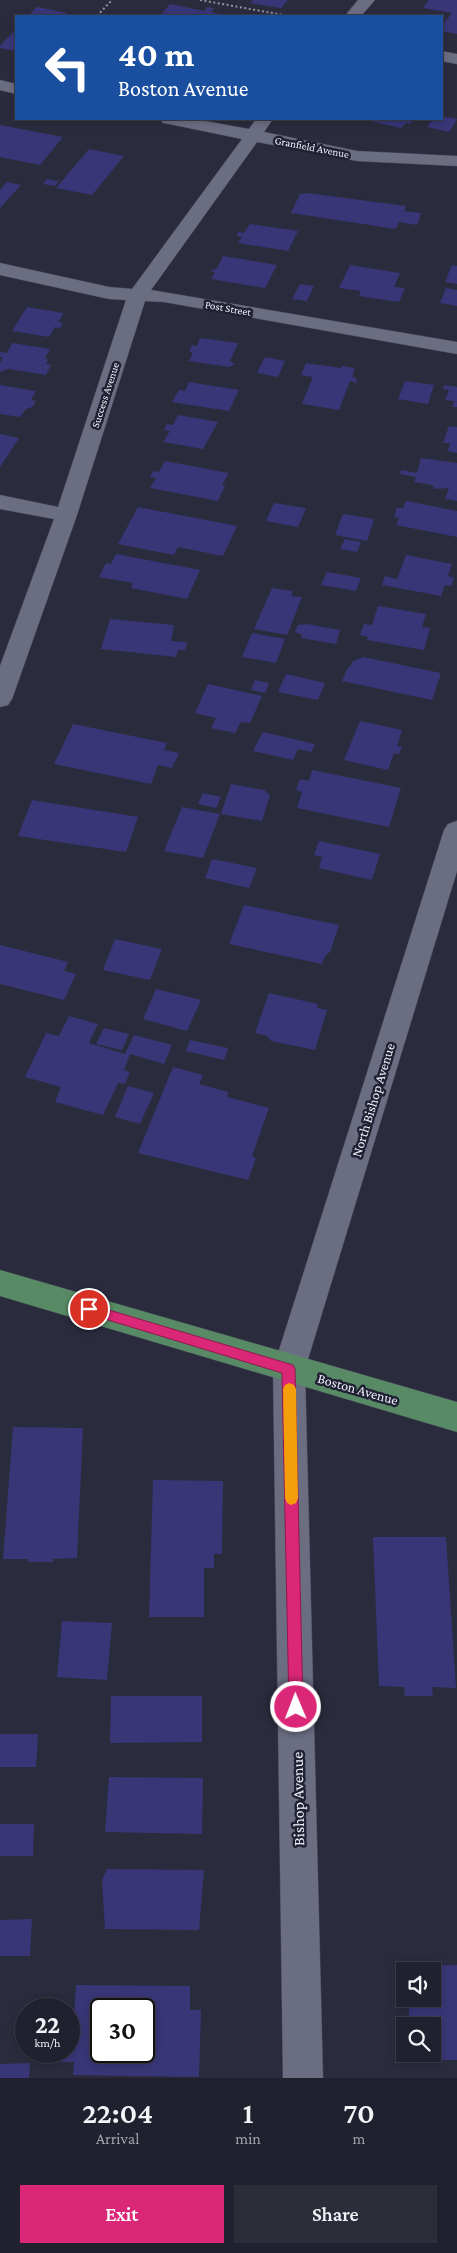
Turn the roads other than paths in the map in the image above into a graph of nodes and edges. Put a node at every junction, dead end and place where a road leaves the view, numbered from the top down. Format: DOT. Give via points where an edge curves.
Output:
graph roads {
  1 [pos="367,0"];
  2 [pos="354,15"];
  3 [pos="443,56"];
  4 [pos="457,59"];
  5 [pos="0,85"];
  6 [pos="15,89"];
  7 [pos="173,120"];
  8 [pos="263,120"];
  9 [pos="251,135"];
  10 [pos="457,161"];
  11 [pos="0,269"];
  12 [pos="137,295"];
  13 [pos="457,348"];
  14 [pos="0,502"];
  15 [pos="66,516"];
  16 [pos="0,699"];
  17 [pos="457,830"];
  18 [pos="0,1283"];
  19 [pos="289,1369"];
  20 [pos="457,1417"];
  21 [pos="304,2078"];
  1 -- 2 [label="street"];
  3 -- 4 [label="street"];
  5 -- 6 [label="street"];
  7 -- 9 [label="street, Granfield Avenue"];
  8 -- 9 [label="street, Success Avenue"];
  9 -- 10 [label="street, Granfield Avenue" via="357,156"];
  9 -- 12 [label="street, Success Avenue"];
  11 -- 12 [label="street, Post Street" via="109,293"];
  12 -- 13 [label="street, Post Street" via="164,296"];
  12 -- 15 [label="street, Success Avenue"];
  14 -- 15 [label="street"];
  15 -- 16 [label="street, Success Avenue"];
  17 -- 19 [label="street, North Bishop Avenue"];
  18 -- 19 [label="main road, Boston Avenue"];
  19 -- 20 [label="main road, Boston Avenue"];
  19 -- 21 [label="street, Bishop Avenue"];
}
